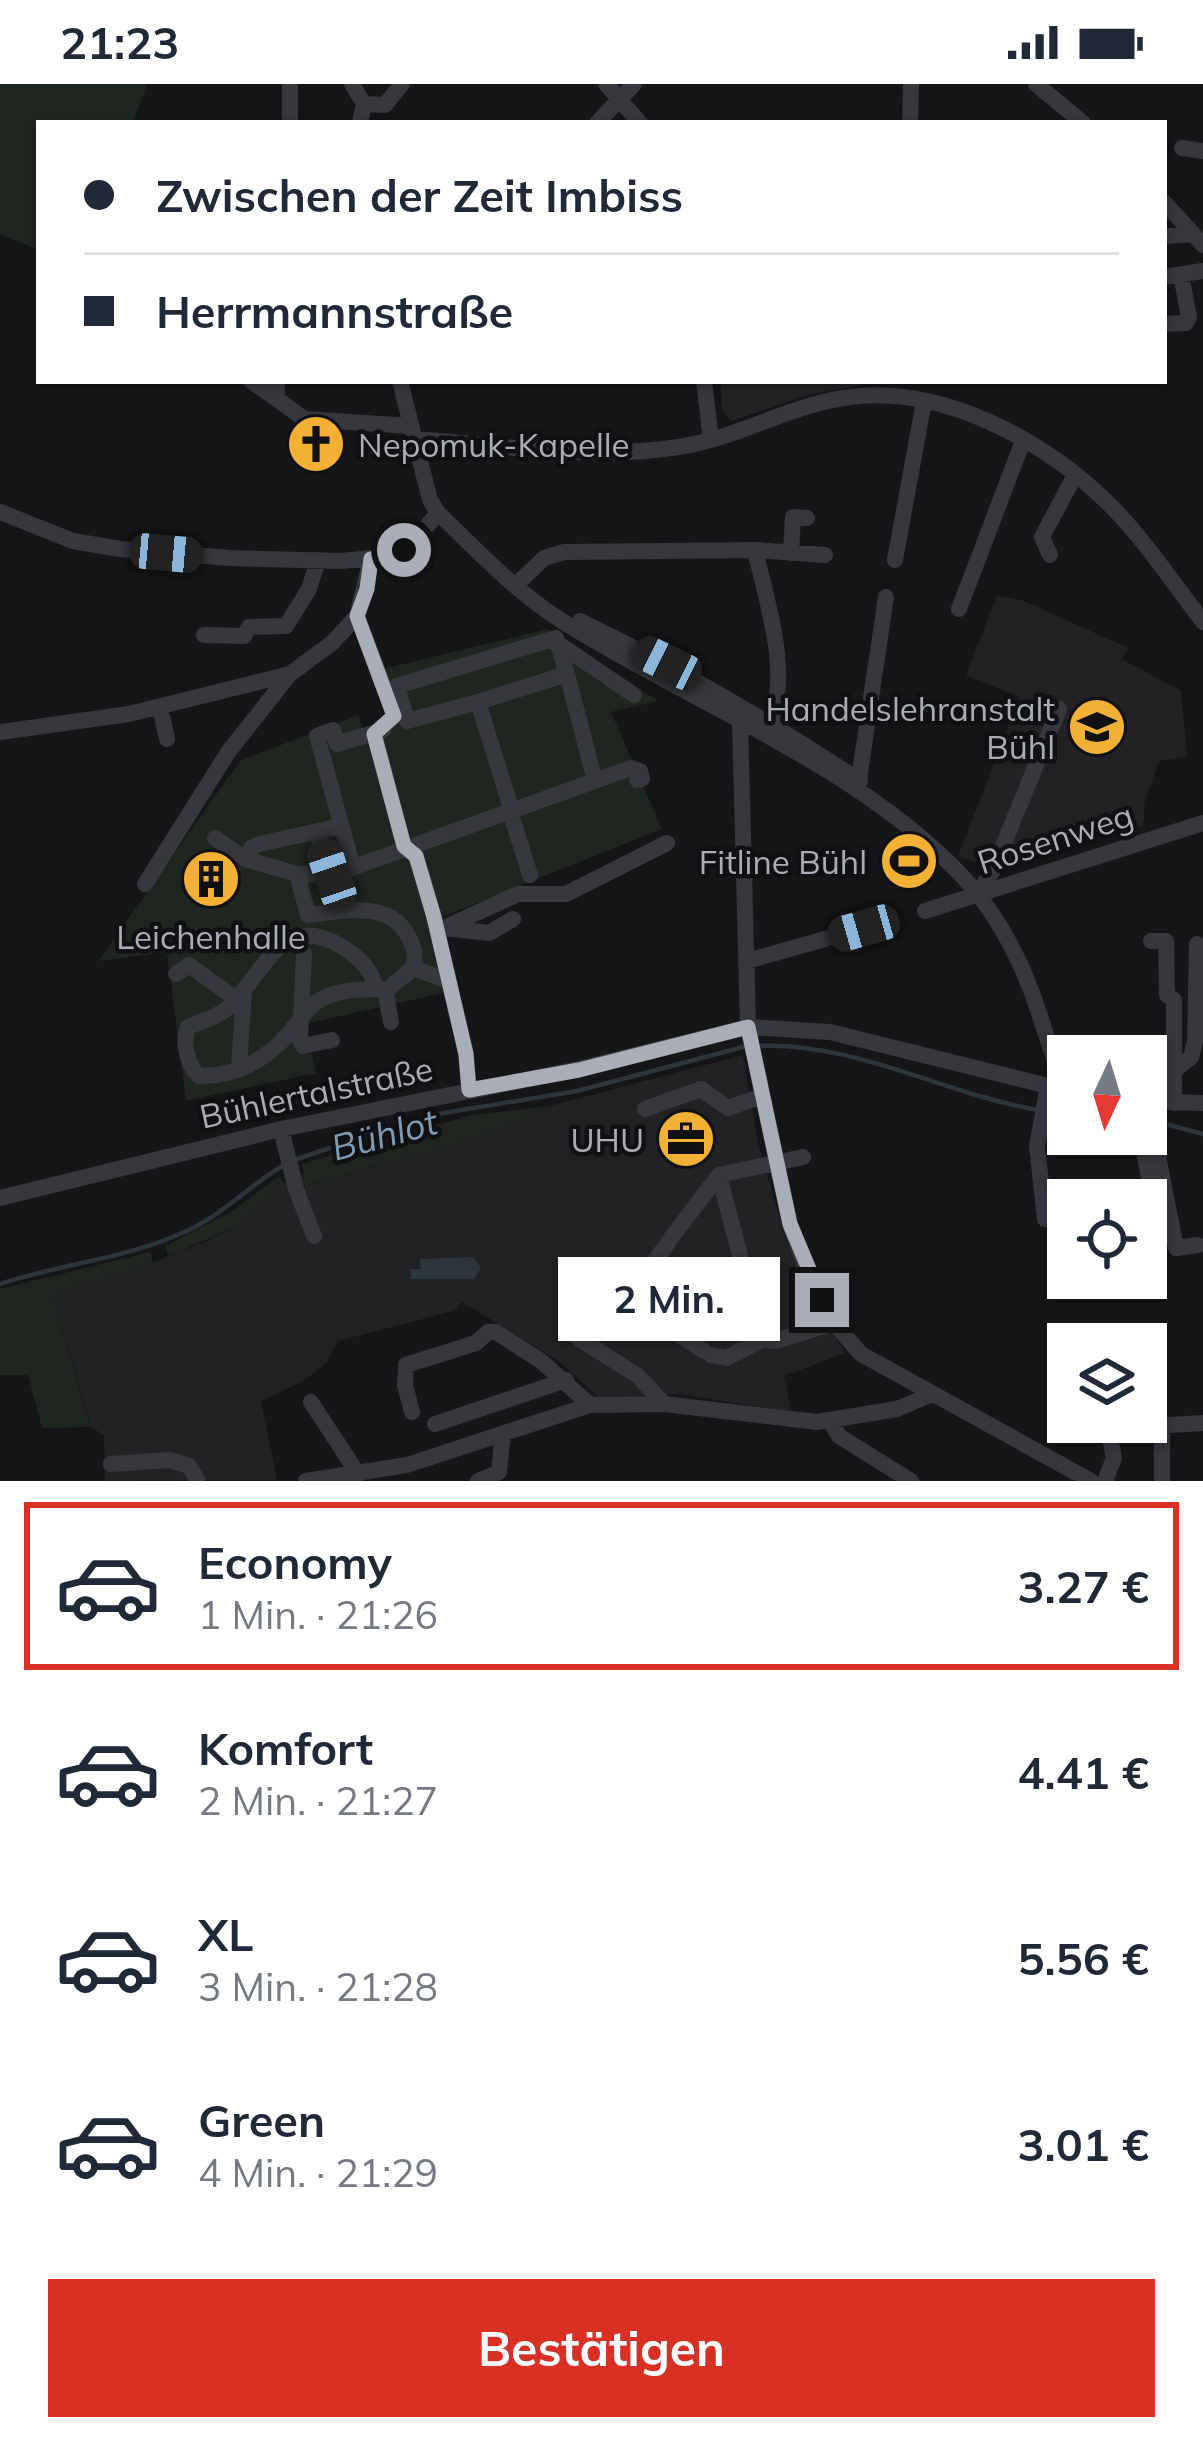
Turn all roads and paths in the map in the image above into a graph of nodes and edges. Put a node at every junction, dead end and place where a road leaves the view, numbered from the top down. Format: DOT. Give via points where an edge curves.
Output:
graph roads {
  1 [pos="290,84"];
  2 [pos="352,84"];
  3 [pos="402,84"];
  4 [pos="607,84"];
  5 [pos="634,84"];
  6 [pos="911,84"];
  7 [pos="1036,84"];
  8 [pos="620,98"];
  9 [pos="364,104"];
  10 [pos="290,120"];
  11 [pos="361,120"];
  12 [pos="600,120"];
  13 [pos="638,120"];
  14 [pos="910,120"];
  15 [pos="1079,120"];
  16 [pos="1182,148"];
  17 [pos="1203,151"];
  18 [pos="1167,205"];
  19 [pos="1167,236"];
  20 [pos="1198,240"];
  21 [pos="1203,271"];
  22 [pos="1172,276"];
  23 [pos="1167,324"];
  24 [pos="401,384"];
  25 [pos="704,384"];
  26 [pos="277,390"];
  27 [pos="918,393"];
  28 [pos="413,432"];
  29 [pos="711,440"];
  30 [pos="1023,442"];
  31 [pos="1075,475"];
  32 [pos="0,512"];
  33 [pos="438,513"];
  34 [pos="807,518"];
  35 [pos="755,550"];
  36 [pos="791,553"];
  37 [pos="825,555"];
  38 [pos="1050,556"];
  39 [pos="371,559"];
  40 [pos="318,560"];
  41 [pos="895,560"];
  42 [pos="515,586"];
  43 [pos="886,597"];
  44 [pos="959,610"];
  45 [pos="357,616"];
  46 [pos="560,620"];
  47 [pos="1203,622"];
  48 [pos="204,635"];
  49 [pos="558,644"];
  50 [pos="290,674"];
  51 [pos="567,674"];
  52 [pos="634,695"];
  53 [pos="478,702"];
  54 [pos="160,707"];
  55 [pos="1059,709"];
  56 [pos="740,721"];
  57 [pos="406,722"];
  58 [pos="771,722"];
  59 [pos="0,732"];
  60 [pos="375,738"];
  61 [pos="167,740"];
  62 [pos="637,780"];
  63 [pos="596,781"];
  64 [pos="858,786"];
  65 [pos="510,811"];
  66 [pos="1203,823"];
  67 [pos="341,826"];
  68 [pos="317,832"];
  69 [pos="215,838"];
  70 [pos="668,843"];
  71 [pos="406,848"];
  72 [pos="245,859"];
  73 [pos="353,868"];
  74 [pos="297,874"];
  75 [pos="332,875"];
  76 [pos="530,875"];
  77 [pos="146,884"];
  78 [pos="977,894"];
  79 [pos="925,911"];
  80 [pos="308,916"];
  81 [pos="513,919"];
  82 [pos="864,928"];
  83 [pos="440,930"];
  84 [pos="322,936"];
  85 [pos="289,940"];
  86 [pos="1151,940"];
  87 [pos="1197,944"];
  88 [pos="304,954"];
  89 [pos="747,961"];
  90 [pos="413,968"];
  91 [pos="176,974"];
  92 [pos="450,986"];
  93 [pos="381,989"];
  94 [pos="240,994"];
  95 [pos="299,1020"];
  96 [pos="392,1022"];
  97 [pos="750,1032"];
  98 [pos="332,1040"];
  99 [pos="1047,1040"];
  100 [pos="239,1069"];
  101 [pos="1175,1070"];
  102 [pos="469,1090"];
  103 [pos="1047,1090"];
  104 [pos="762,1096"];
  105 [pos="1203,1102"];
  106 [pos="1174,1103"];
  107 [pos="1167,1106"];
  108 [pos="645,1109"];
  109 [pos="1047,1109"];
  110 [pos="283,1135"];
  111 [pos="1160,1155"];
  112 [pos="803,1156"];
  113 [pos="775,1162"];
  114 [pos="719,1175"];
  115 [pos="0,1198"];
  116 [pos="1045,1219"];
  117 [pos="314,1236"];
  118 [pos="1198,1245"];
  119 [pos="834,1323"];
  120 [pos="578,1338"];
  121 [pos="762,1340"];
  122 [pos="566,1380"];
  123 [pos="930,1396"];
  124 [pos="311,1402"];
  125 [pos="664,1403"];
  126 [pos="590,1405"];
  127 [pos="412,1412"];
  128 [pos="830,1420"];
  129 [pos="1203,1423"];
  130 [pos="436,1424"];
  131 [pos="1167,1427"];
  132 [pos="503,1433"];
  133 [pos="1111,1443"];
  134 [pos="1162,1443"];
  135 [pos="111,1464"];
  136 [pos="358,1474"];
  137 [pos="197,1481"];
  138 [pos="306,1481"];
  139 [pos="478,1481"];
  140 [pos="911,1481"];
  141 [pos="1091,1481"];
  142 [pos="1105,1481"];
  143 [pos="1162,1481"];
  1 -- 10 [label="street"];
  2 -- 9 [label="street"];
  3 -- 9 [label="street" via="385,105"];
  4 -- 8 [label="street"];
  5 -- 8 [label="street"];
  6 -- 14 [label="street"];
  7 -- 15 [label="street"];
  8 -- 12 [label="street"];
  8 -- 13 [label="street"];
  9 -- 11 [label="street"];
  16 -- 17 [label="street"];
  18 -- 20 [label="street"];
  19 -- 20 [label="street"];
  21 -- 22 [label="street"];
  22 -- 23 [label="street" via="1189,317"];
  24 -- 28 [label="street"];
  25 -- 29 [label="street"];
  26 -- 28 [label="street" via="304,419"];
  27 -- 29 [label="street" via="822,402"];
  27 -- 30 [label="street"];
  27 -- 41 [label="street"];
  28 -- 29 [label="street" via="602,452"];
  28 -- 33 [label="street"];
  30 -- 31 [label="street"];
  30 -- 44 [label="street"];
  31 -- 38 [label="street" via="1042,537"];
  31 -- 47 [label="street" via="1113,508"];
  32 -- 40 [label="street" via="73,541 120,549"];
  33 -- 39 [label="street" via="404,550"];
  33 -- 42 [label="street"];
  34 -- 36 [label="street" via="793,518"];
  35 -- 36 [label="street"];
  35 -- 42 [label="street" via="564,552 544,558"];
  35 -- 58 [label="street" via="776,667"];
  36 -- 37 [label="street"];
  39 -- 40 [label="street"];
  39 -- 45 [label="street"];
  40 -- 48 [label="street" via="286,626"];
  42 -- 46 [label="street"];
  43 -- 64 [label="street"];
  45 -- 50 [label="street"];
  45 -- 60 [label="street" via="394,716"];
  46 -- 56 [label="street"];
  46 -- 58 [label="street" via="612,636"];
  49 -- 51 [label="street"];
  49 -- 52 [label="street"];
  49 -- 57 [label="street" via="556,638 398,686"];
  50 -- 54 [label="street"];
  50 -- 77 [label="street" via="229,751"];
  51 -- 53 [label="street"];
  51 -- 63 [label="street"];
  53 -- 57 [label="street"];
  53 -- 65 [label="street"];
  54 -- 59 [label="street"];
  54 -- 61 [label="street"];
  55 -- 78 [label="street"];
  56 -- 64 [label="street"];
  56 -- 89 [label="street"];
  57 -- 60 [label="street"];
  58 -- 64 [label="street"];
  60 -- 67 [label="street" via="337,744 333,730 317,736"];
  60 -- 71 [label="street"];
  62 -- 63 [label="street" via="640,771 631,768"];
  63 -- 65 [label="street"];
  64 -- 78 [label="street"];
  65 -- 71 [label="street"];
  65 -- 76 [label="street"];
  66 -- 78 [label="street, Rosenweg"];
  67 -- 68 [label="street"];
  67 -- 73 [label="street"];
  68 -- 72 [label="street" via="259,844"];
  68 -- 75 [label="street"];
  69 -- 72 [label="street"];
  70 -- 83 [label="street" via="566,894 518,894"];
  71 -- 73 [label="street"];
  71 -- 83 [label="street" via="416,856"];
  72 -- 74 [label="street"];
  73 -- 75 [label="street"];
  74 -- 75 [label="street"];
  74 -- 80 [label="street"];
  78 -- 79 [label="street, Rosenweg"];
  78 -- 99 [label="street" via="1008,941"];
  80 -- 84 [label="street"];
  80 -- 85 [label="street"];
  80 -- 90 [label="street" via="390,915 407,932"];
  81 -- 83 [label="street" via="489,934"];
  82 -- 89 [label="street"];
  83 -- 92 [label="street"];
  84 -- 85 [label="street"];
  84 -- 93 [label="street" via="365,964"];
  85 -- 94 [label="street"];
  86 -- 101 [label="street" via="1166,941"];
  87 -- 101 [label="street" via="1195,1041"];
  88 -- 95 [label="street"];
  89 -- 97 [label="street"];
  90 -- 92 [label="street"];
  90 -- 93 [label="street"];
  91 -- 94 [label="street" via="189,965"];
  92 -- 102 [label="street"];
  93 -- 95 [label="street" via="331,995"];
  93 -- 96 [label="street"];
  94 -- 100 [label="street"];
  94 -- 100 [label="street" via="188,1028 185,1044 199,1076"];
  95 -- 98 [label="street" via="303,1046"];
  95 -- 100 [label="street" via="270,1052"];
  97 -- 102 [label="street, Bühlertalstraße"];
  97 -- 103 [label="street, Bühlertalstraße" via="830,1032"];
  97 -- 104 [label="street"];
  101 -- 106 [label="street"];
  102 -- 110 [label="street, Bühlertalstraße"];
  104 -- 108 [label="street" via="728,1108 700,1089"];
  104 -- 113 [label="street"];
  105 -- 106 [label="street"];
  106 -- 107 [label="street"];
  109 -- 116 [label="street" via="1036,1169"];
  110 -- 115 [label="street, Bühlertalstraße"];
  110 -- 117 [label="street"];
  111 -- 118 [label="street" via="1176,1248"];
  112 -- 113 [label="street"];
  113 -- 114 [label="street"];
  113 -- 119 [label="street" via="809,1276"];
  114 -- 121 [label="street"];
  114 -- 121 [label="street" via="626,1299 707,1353 726,1358"];
  119 -- 121 [label="street"];
  119 -- 123 [label="street" via="861,1354"];
  120 -- 125 [label="street"];
  122 -- 126 [label="street"];
  122 -- 127 [label="street" via="488,1332 406,1365"];
  122 -- 130 [label="street"];
  123 -- 128 [label="street"];
  123 -- 141 [label="street"];
  124 -- 136 [label="street"];
  125 -- 126 [label="street"];
  125 -- 128 [label="street"];
  126 -- 132 [label="street"];
  128 -- 140 [label="street" via="839,1436"];
  129 -- 131 [label="street"];
  132 -- 136 [label="street"];
  132 -- 139 [label="street" via="499,1472"];
  133 -- 142 [label="street"];
  134 -- 143 [label="street"];
  135 -- 137 [label="street" via="170,1460 189,1466"];
  136 -- 138 [label="street"];
}
